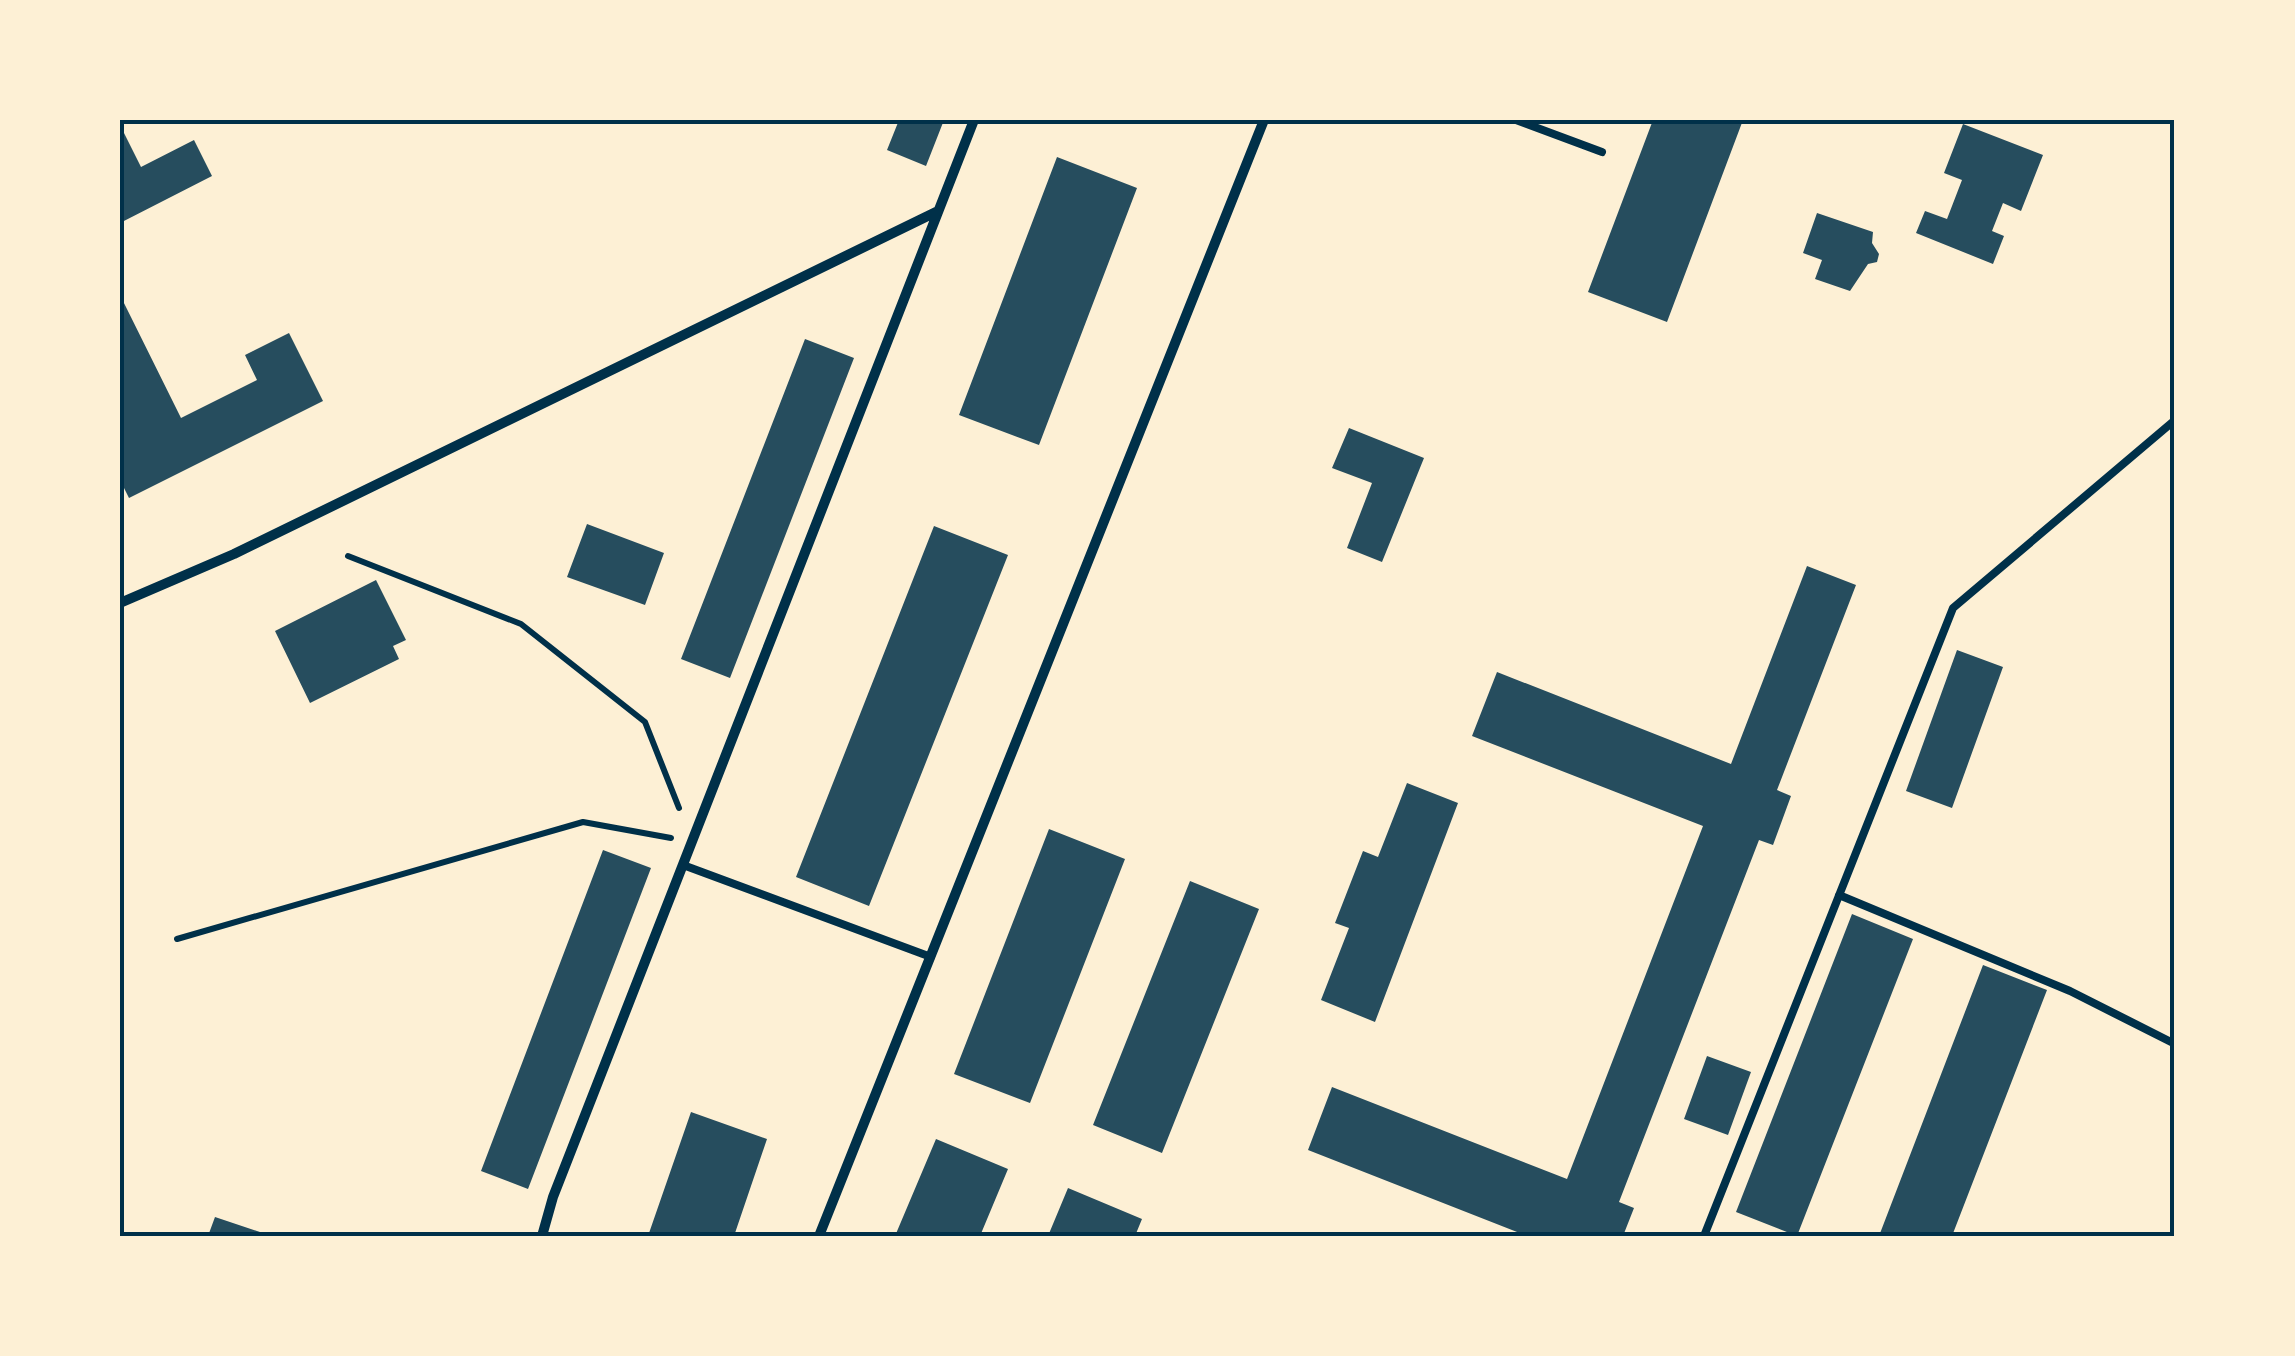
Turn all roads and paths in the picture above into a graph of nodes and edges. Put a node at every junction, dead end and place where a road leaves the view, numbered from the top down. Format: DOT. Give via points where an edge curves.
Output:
graph roads {
  1 [pos="974,120"];
  2 [pos="1264,120"];
  3 [pos="1516,120"];
  4 [pos="1602,152"];
  5 [pos="938,211"];
  6 [pos="2175,420"];
  7 [pos="348,556"];
  8 [pos="120,602"];
  9 [pos="692,842"];
  10 [pos="683,864"];
  11 [pos="1839,896"];
  12 [pos="176,939"];
  13 [pos="931,956"];
  14 [pos="2175,1044"];
  15 [pos="542,1236"];
  16 [pos="819,1236"];
  17 [pos="1704,1236"];
  1 -- 5 [label="street"];
  2 -- 13 [label="street"];
  3 -- 4 [label="lane"];
  5 -- 8 [label="street" via="234,554"];
  5 -- 9 [label="street"];
  6 -- 11 [label="lane" via="1953,608"];
  7 -- 9 [label="path" via="521,624 645,722"];
  9 -- 10 [label="street"];
  9 -- 12 [label="path" via="583,822"];
  10 -- 13 [label="lane"];
  10 -- 15 [label="street"];
  11 -- 14 [label="lane" via="2070,990"];
  11 -- 17 [label="lane"];
  13 -- 16 [label="street"];
}
